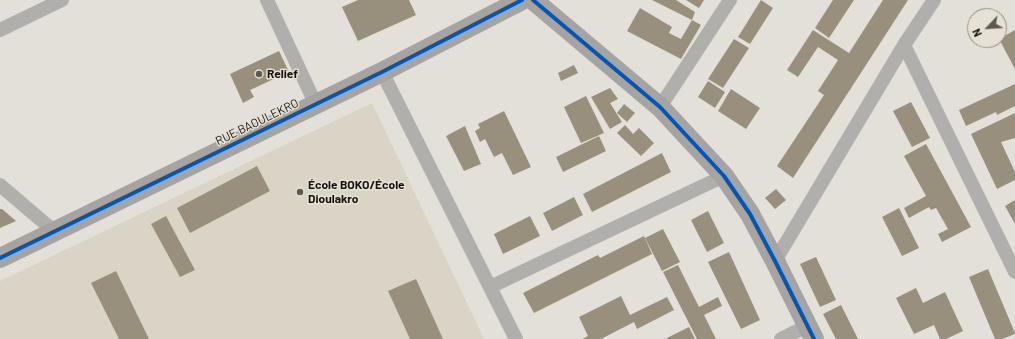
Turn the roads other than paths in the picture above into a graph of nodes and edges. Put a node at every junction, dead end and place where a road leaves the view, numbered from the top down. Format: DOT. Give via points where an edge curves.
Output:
graph roads {
  1 [pos="62,0"];
  2 [pos="267,0"];
  3 [pos="522,0"];
  4 [pos="533,0"];
  5 [pos="730,0"];
  6 [pos="934,0"];
  7 [pos="0,30"];
  8 [pos="904,46"];
  9 [pos="382,72"];
  10 [pos="316,105"];
  11 [pos="660,107"];
  12 [pos="724,176"];
  13 [pos="0,185"];
  14 [pos="55,232"];
  15 [pos="0,258"];
  16 [pos="775,261"];
  17 [pos="1014,266"];
  18 [pos="490,288"];
  19 [pos="811,333"];
  20 [pos="516,339"];
  21 [pos="781,339"];
  1 -- 7 [label="street"];
  2 -- 10 [label="street"];
  3 -- 9 [label="street, RUE BAOULEKRO"];
  4 -- 11 [label="street"];
  5 -- 11 [label="street"];
  6 -- 8 [label="street"];
  8 -- 16 [label="street"];
  8 -- 17 [label="street"];
  9 -- 10 [label="street, RUE BAOULEKRO"];
  9 -- 18 [label="street"];
  10 -- 14 [label="street, RUE BAOULEKRO"];
  11 -- 12 [label="street"];
  12 -- 16 [label="street" via="750,214"];
  12 -- 18 [label="street"];
  13 -- 14 [label="street"];
  14 -- 15 [label="street, RUE BAOULEKRO"];
  16 -- 19 [label="street"];
  18 -- 20 [label="street"];
  19 -- 21 [label="street"];
}
